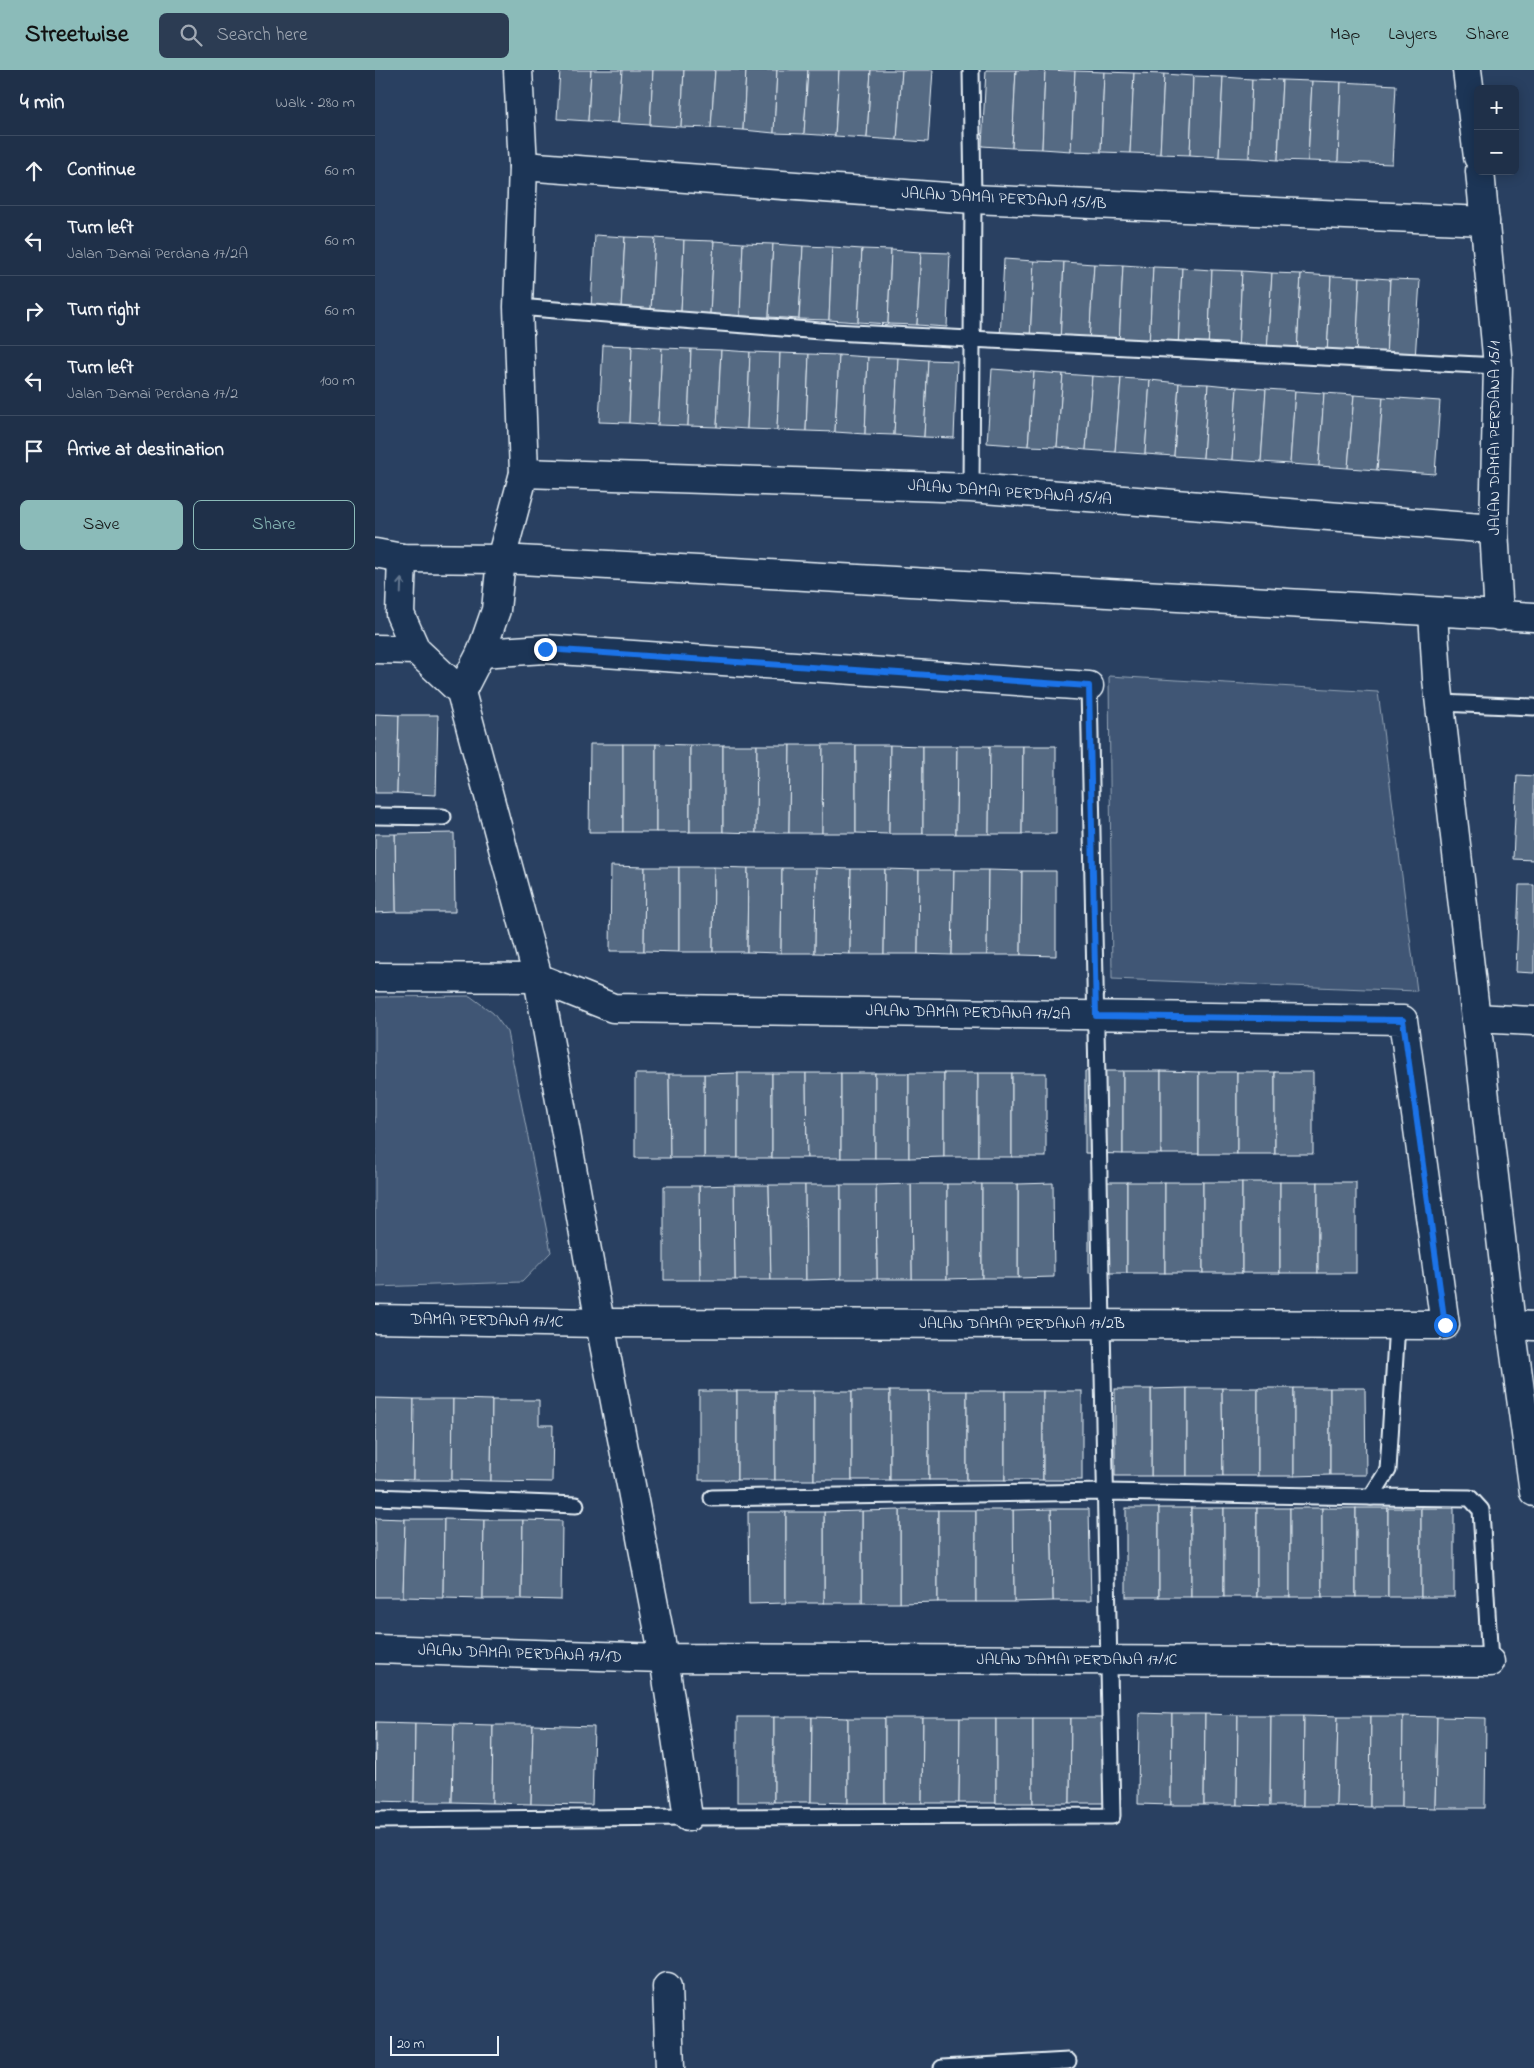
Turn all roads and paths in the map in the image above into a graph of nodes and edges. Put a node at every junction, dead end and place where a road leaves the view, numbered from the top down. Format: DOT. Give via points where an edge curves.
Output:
graph roads {
  1 [pos="518,70"];
  2 [pos="971,70"];
  3 [pos="1467,70"];
  4 [pos="1475,130"];
  5 [pos="523,166"];
  6 [pos="1479,175"];
  7 [pos="973,199"];
  8 [pos="1485,221"];
  9 [pos="518,307"];
  10 [pos="972,338"];
  11 [pos="1498,366"];
  12 [pos="524,473"];
  13 [pos="971,488"];
  14 [pos="1495,529"];
  15 [pos="375,553"];
  16 [pos="402,558"];
  17 [pos="501,559"];
  18 [pos="1433,612"];
  19 [pos="1499,616"];
  20 [pos="1534,617"];
  21 [pos="375,649"];
  22 [pos="415,650"];
  23 [pos="481,653"];
  24 [pos="1089,686"];
  25 [pos="461,692"];
  26 [pos="1441,703"];
  27 [pos="1534,707"];
  28 [pos="375,816"];
  29 [pos="443,817"];
  30 [pos="375,977"];
  31 [pos="537,978"];
  32 [pos="1096,1016"];
  33 [pos="1476,1018"];
  34 [pos="1534,1021"];
  35 [pos="375,1319"];
  36 [pos="600,1323"];
  37 [pos="1103,1324"];
  38 [pos="1397,1324"];
  39 [pos="1445,1325"];
  40 [pos="1523,1325"];
  41 [pos="1107,1492"];
  42 [pos="1534,1492"];
  43 [pos="375,1497"];
  44 [pos="1371,1497"];
  45 [pos="712,1498"];
  46 [pos="576,1505"];
  47 [pos="375,1649"];
  48 [pos="664,1658"];
  49 [pos="1111,1660"];
  50 [pos="1490,1662"];
  51 [pos="688,1817"];
  52 [pos="375,1820"];
  53 [pos="667,1987"];
  54 [pos="1068,2061"];
  55 [pos="670,2068"];
  56 [pos="942,2068"];
  1 -- 5 [label="street"];
  2 -- 7 [label="lane"];
  3 -- 4 [label="street"];
  5 -- 7 [label="street, JALAN DAMAI PERDANA 15/1B"];
  5 -- 9 [label="street"];
  6 -- 8 [label="street, JALAN DAMAI PERDANA 15/1"];
  7 -- 8 [label="street, JALAN DAMAI PERDANA 15/1B"];
  7 -- 10 [label="lane"];
  8 -- 11 [label="street, JALAN DAMAI PERDANA 15/1"];
  9 -- 10 [label="lane" via="833,332"];
  9 -- 12 [label="street"];
  10 -- 11 [label="lane"];
  10 -- 13 [label="lane"];
  11 -- 14 [label="street, JALAN DAMAI PERDANA 15/1"];
  12 -- 13 [label="street, JALAN DAMAI PERDANA 15/1A"];
  12 -- 17 [label="street"];
  13 -- 14 [label="street, JALAN DAMAI PERDANA 15/1A"];
  14 -- 19 [label="street, JALAN DAMAI PERDANA 15/1"];
  15 -- 16 [label="street"];
  16 -- 17 [label="street"];
  22 -- 16 [label="street, one-way" via="400,614"];
  17 -- 18 [label="street"];
  17 -- 23 [label="street" via="497,610"];
  18 -- 19 [label="street"];
  18 -- 26 [label="street"];
  19 -- 20 [label="street"];
  21 -- 22 [label="street"];
  22 -- 25 [label="street"];
  23 -- 24 [label="street" via="545,649"];
  23 -- 25 [label="street"];
  24 -- 32 [label="lane"];
  25 -- 31 [label="street"];
  26 -- 27 [label="lane"];
  26 -- 33 [label="street"];
  28 -- 29 [label="lane"];
  30 -- 31 [label="street"];
  31 -- 32 [label="street, JALAN DAMAI PERDANA 17/2A" via="613,1008"];
  31 -- 36 [label="street"];
  32 -- 37 [label="lane"];
  32 -- 39 [label="street, JALAN DAMAI PERDANA 17/2A" via="1403,1020"];
  33 -- 34 [label="street"];
  33 -- 40 [label="street"];
  35 -- 36 [label="street, DAMAI PERDANA 17/1C"];
  36 -- 37 [label="street, JALAN DAMAI PERDANA 17/2B"];
  36 -- 48 [label="street"];
  37 -- 38 [label="street, JALAN DAMAI PERDANA 17/2B"];
  37 -- 41 [label="lane"];
  38 -- 39 [label="street, JALAN DAMAI PERDANA 17/2B"];
  38 -- 44 [label="lane" via="1388,1470"];
  40 -- 42 [label="street"];
  41 -- 44 [label="lane"];
  41 -- 45 [label="lane"];
  41 -- 49 [label="lane"];
  43 -- 46 [label="lane"];
  44 -- 50 [label="lane" via="1470,1498 1481,1510"];
  47 -- 48 [label="street, JALAN DAMAI PERDANA 17/1D"];
  48 -- 49 [label="street, JALAN DAMAI PERDANA 17/1C"];
  48 -- 51 [label="street"];
  49 -- 50 [label="street, JALAN DAMAI PERDANA 17/1C"];
  49 -- 51 [label="lane" via="1112,1816"];
  51 -- 52 [label="lane"];
  53 -- 55 [label="street"];
  54 -- 56 [label="lane"];
}
